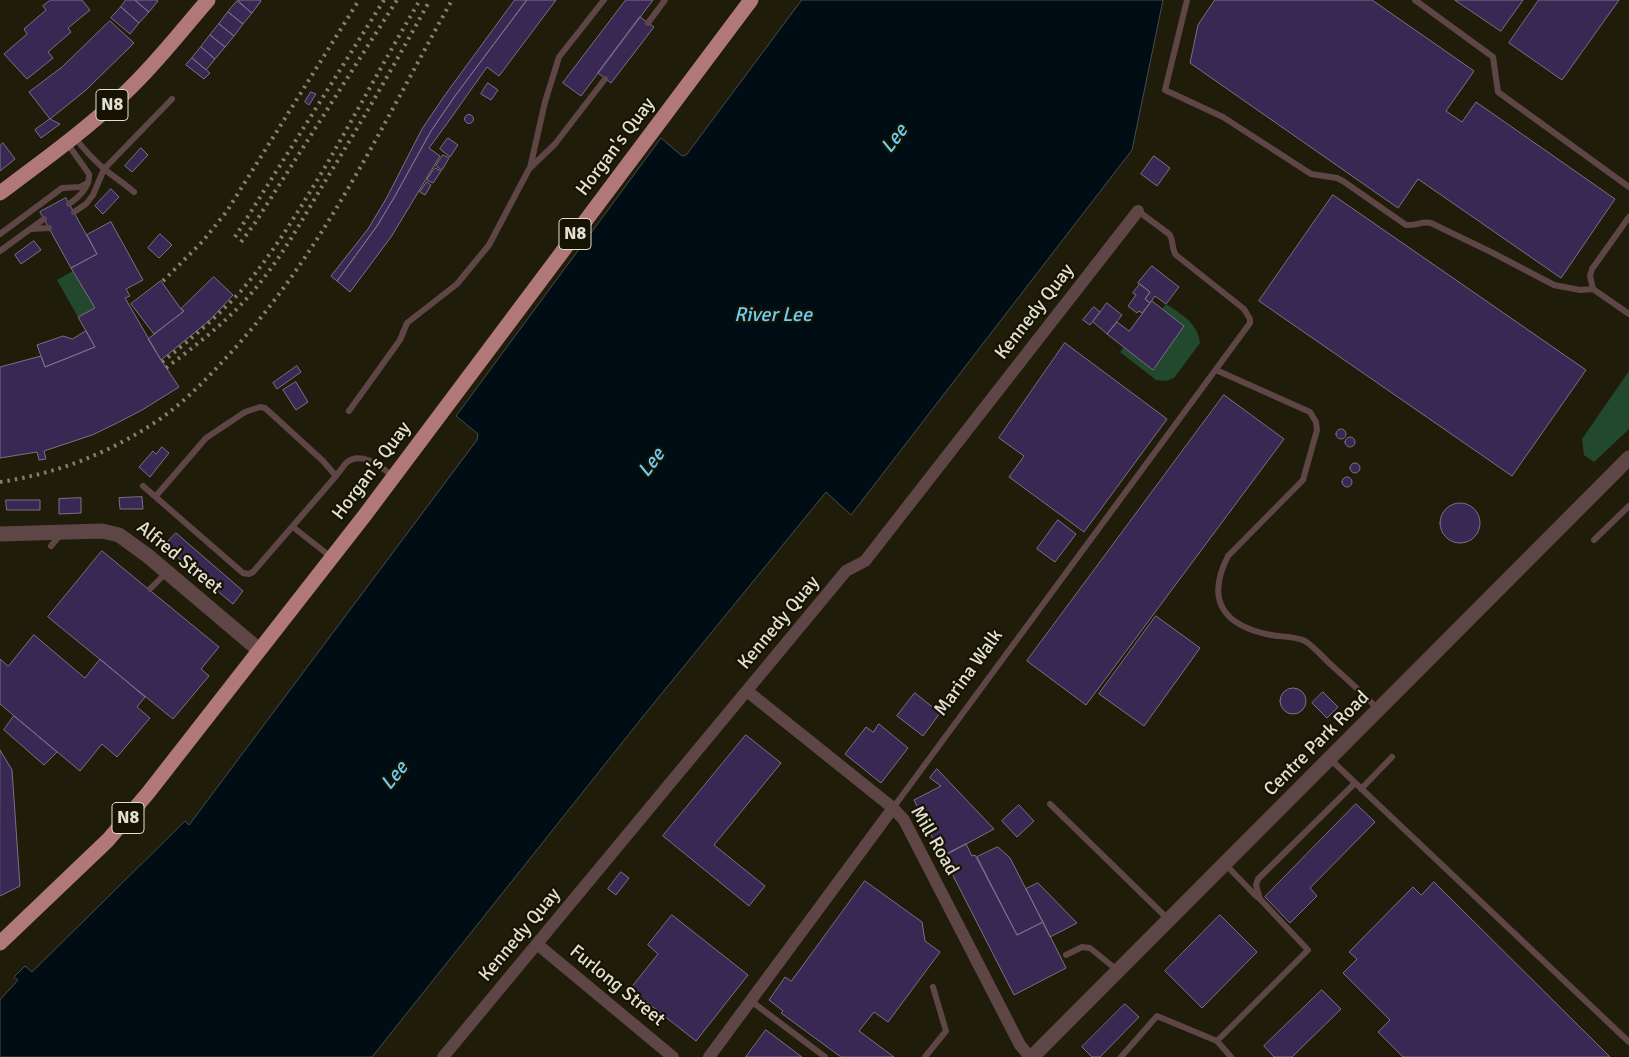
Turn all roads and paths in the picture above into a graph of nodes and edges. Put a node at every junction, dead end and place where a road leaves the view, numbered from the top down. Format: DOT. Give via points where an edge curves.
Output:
graph roads {
  1 [pos="208,0"];
  2 [pos="604,0"];
  3 [pos="665,0"];
  4 [pos="752,0"];
  5 [pos="1187,0"];
  6 [pos="1415,0"];
  7 [pos="648,23"];
  8 [pos="605,79"];
  9 [pos="172,99"];
  10 [pos="70,139"];
  11 [pos="104,169"];
  12 [pos="529,169"];
  13 [pos="88,183"];
  14 [pos="1629,187"];
  15 [pos="134,192"];
  16 [pos="0,193"];
  17 [pos="69,204"];
  18 [pos="1138,211"];
  19 [pos="74,212"];
  20 [pos="1629,216"];
  21 [pos="44,219"];
  22 [pos="49,228"];
  23 [pos="30,229"];
  24 [pos="0,234"];
  25 [pos="0,251"];
  26 [pos="1594,289"];
  27 [pos="1629,314"];
  28 [pos="1216,370"];
  29 [pos="349,410"];
  30 [pos="1629,458"];
  31 [pos="336,476"];
  32 [pos="394,476"];
  33 [pos="144,486"];
  34 [pos="156,496"];
  35 [pos="1629,506"];
  36 [pos="294,526"];
  37 [pos="63,532"];
  38 [pos="0,534"];
  39 [pos="1594,540"];
  40 [pos="51,546"];
  41 [pos="331,557"];
  42 [pos="167,572"];
  43 [pos="150,589"];
  44 [pos="259,650"];
  45 [pos="747,690"];
  46 [pos="1379,710"];
  47 [pos="1392,757"];
  48 [pos="1330,759"];
  49 [pos="1354,783"];
  50 [pos="1360,789"];
  51 [pos="1050,804"];
  52 [pos="893,808"];
  53 [pos="1225,864"];
  54 [pos="1260,900"];
  55 [pos="1169,920"];
  56 [pos="0,943"];
  57 [pos="537,944"];
  58 [pos="1066,955"];
  59 [pos="1118,971"];
  60 [pos="933,987"];
  61 [pos="750,1001"];
  62 [pos="1216,1041"];
  63 [pos="1629,1042"];
  64 [pos="443,1057"];
  65 [pos="673,1057"];
  66 [pos="709,1057"];
  67 [pos="826,1057"];
  68 [pos="925,1057"];
  69 [pos="1031,1057"];
  70 [pos="1121,1057"];
  71 [pos="1232,1057"];
  1 -- 10 [label="highway, N8" via="126,92"];
  2 -- 12 [label="lane" via="560,57"];
  3 -- 7 [label="lane"];
  4 -- 32 [label="highway, Horgan's Quay / N8"];
  5 -- 26 [label="lane" via="1166,90 1223,117 1312,174 1343,181 1406,225 1431,223 1554,285"];
  6 -- 14 [label="lane" via="1493,57 1498,92"];
  8 -- 12 [label="lane" via="555,144"];
  9 -- 11 [label="lane"];
  10 -- 11 [label="lane"];
  10 -- 13 [label="lane" via="89,174"];
  10 -- 16 [label="highway, N8"];
  11 -- 15 [label="lane"];
  11 -- 19 [label="lane" via="93,195"];
  12 -- 29 [label="lane" via="489,245 457,284 406,323 400,340"];
  13 -- 17 [label="lane"];
  13 -- 24 [label="lane" via="62,188"];
  18 -- 28 [label="lane, Marina Walk" via="1171,237 1176,255 1244,309 1250,319"];
  18 -- 45 [label="street, Kennedy Quay" via="865,561 846,571"];
  20 -- 26 [label="lane" via="1592,269 1590,276"];
  21 -- 23 [label="lane"];
  22 -- 23 [label="lane"];
  23 -- 25 [label="lane"];
  26 -- 27 [label="lane"];
  28 -- 46 [label="lane" via="1310,412 1316,422 1303,480 1224,563 1217,587 1223,610 1234,622 1244,626 1303,640"];
  28 -- 52 [label="lane, Marina Walk"];
  30 -- 46 [label="street, Centre Park Road"];
  31 -- 32 [label="lane" via="346,463 360,458"];
  31 -- 34 [label="lane" via="323,460 260,407 245,412 206,438"];
  31 -- 36 [label="lane"];
  32 -- 41 [label="highway, Horgan's Quay / N8"];
  33 -- 34 [label="lane"];
  34 -- 36 [label="lane" via="243,573 253,572"];
  35 -- 39 [label="lane"];
  36 -- 41 [label="lane"];
  37 -- 38 [label="street, Alfred Street"];
  37 -- 40 [label="lane"];
  37 -- 42 [label="street, Alfred Street" via="102,531 119,535"];
  41 -- 44 [label="highway, Horgan's Quay / N8"];
  42 -- 43 [label="lane"];
  42 -- 44 [label="street, Alfred Street"];
  44 -- 56 [label="highway, Horgan's Quay / N8" via="128,818"];
  45 -- 52 [label="street, Mill Road"];
  45 -- 57 [label="street, Kennedy Quay"];
  46 -- 48 [label="street, Centre Park Road"];
  47 -- 50 [label="lane"];
  48 -- 49 [label="lane"];
  48 -- 53 [label="street, Centre Park Road"];
  49 -- 50 [label="lane"];
  49 -- 54 [label="lane" via="1258,879 1256,885"];
  50 -- 63 [label="lane"];
  51 -- 55 [label="lane"];
  52 -- 61 [label="street, Marina Walk"];
  52 -- 69 [label="street, Mill Road" via="912,833 1020,1045"];
  53 -- 54 [label="lane"];
  53 -- 55 [label="street, Centre Park Road"];
  54 -- 62 [label="lane" via="1308,950"];
  55 -- 59 [label="street, Centre Park Road"];
  57 -- 64 [label="street, Kennedy Quay"];
  57 -- 65 [label="street, Furlong Street"];
  58 -- 59 [label="lane" via="1087,947"];
  59 -- 69 [label="street, Centre Park Road"];
  60 -- 68 [label="lane" via="946,1031"];
  61 -- 66 [label="street, Marina Walk"];
  61 -- 67 [label="lane"];
  62 -- 70 [label="lane" via="1157,1016"];
  62 -- 71 [label="lane"];
}
